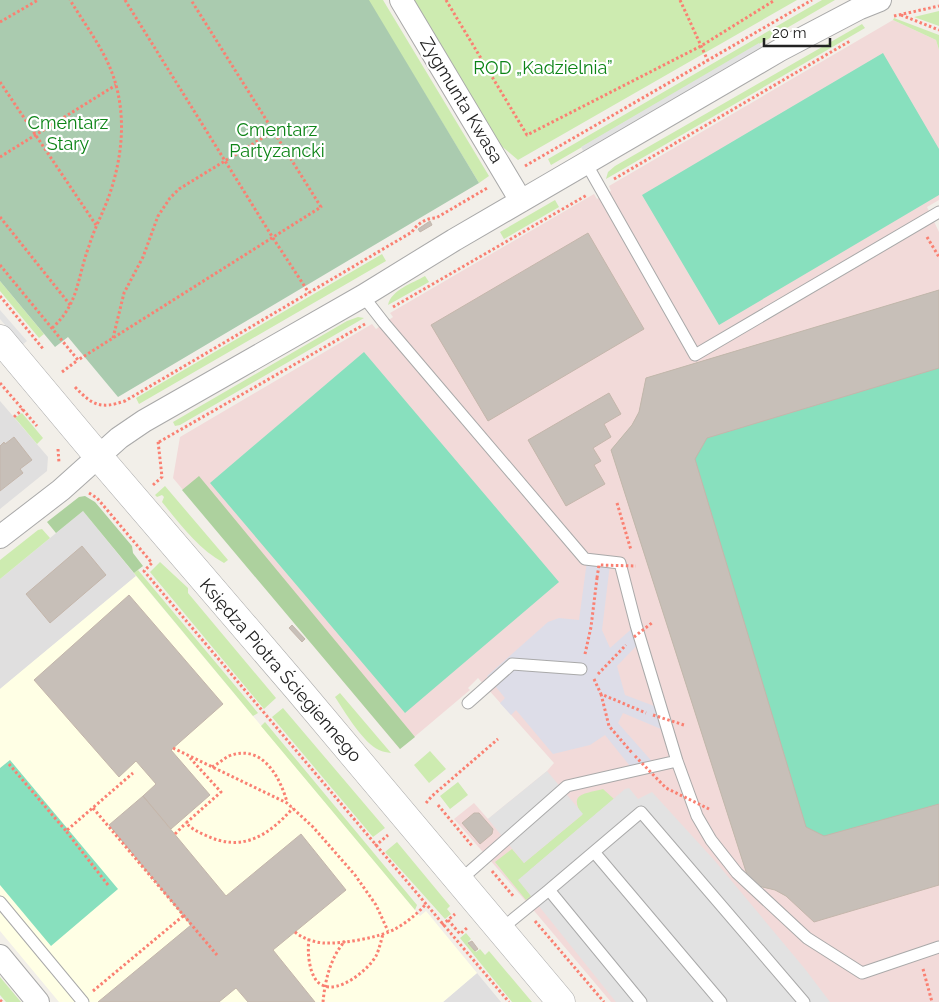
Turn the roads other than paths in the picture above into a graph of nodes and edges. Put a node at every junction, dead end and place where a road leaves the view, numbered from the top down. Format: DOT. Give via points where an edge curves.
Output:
graph roads {
  1 [pos="401,0"];
  2 [pos="886,8"];
  3 [pos="586,163"];
  4 [pos="521,201"];
  5 [pos="939,212"];
  6 [pos="363,296"];
  7 [pos="0,339"];
  8 [pos="98,456"];
  9 [pos="0,537"];
  10 [pos="581,669"];
  11 [pos="468,703"];
  12 [pos="677,761"];
  13 [pos="594,852"];
  14 [pos="459,881"];
  15 [pos="549,890"];
  16 [pos="0,902"];
  17 [pos="500,930"];
  18 [pos="939,948"];
  19 [pos="0,956"];
  20 [pos="86,998"];
  21 [pos="38,1002"];
  22 [pos="561,1002"];
  23 [pos="640,1002"];
  24 [pos="721,1002"];
  25 [pos="804,1002"];
  1 -- 4 [label="street, Zygmunta Kwasa"];
  2 -- 3 [label="street" via="860,8 780,50"];
  3 -- 4 [label="street"];
  3 -- 5 [label="lane" via="695,355"];
  4 -- 6 [label="street"];
  6 -- 8 [label="street" via="144,421"];
  6 -- 12 [label="lane" via="585,559 620,563"];
  7 -- 8 [label="street, Księdza Piotra Ściegiennego"];
  8 -- 9 [label="street" via="61,490"];
  8 -- 14 [label="street, Księdza Piotra Ściegiennego"];
  10 -- 11 [label="lane" via="512,664"];
  12 -- 14 [label="lane" via="567,786"];
  12 -- 18 [label="lane" via="697,816 711,840 736,873 807,938 862,973"];
  13 -- 15 [label="lane"];
  13 -- 24 [label="lane"];
  13 -- 25 [label="lane" via="641,812"];
  14 -- 17 [label="street, Księdza Piotra Ściegiennego"];
  15 -- 17 [label="lane"];
  15 -- 23 [label="lane"];
  16 -- 20 [label="lane"];
  17 -- 22 [label="street, Księdza Piotra Ściegiennego"];
  19 -- 21 [label="street"];
}
